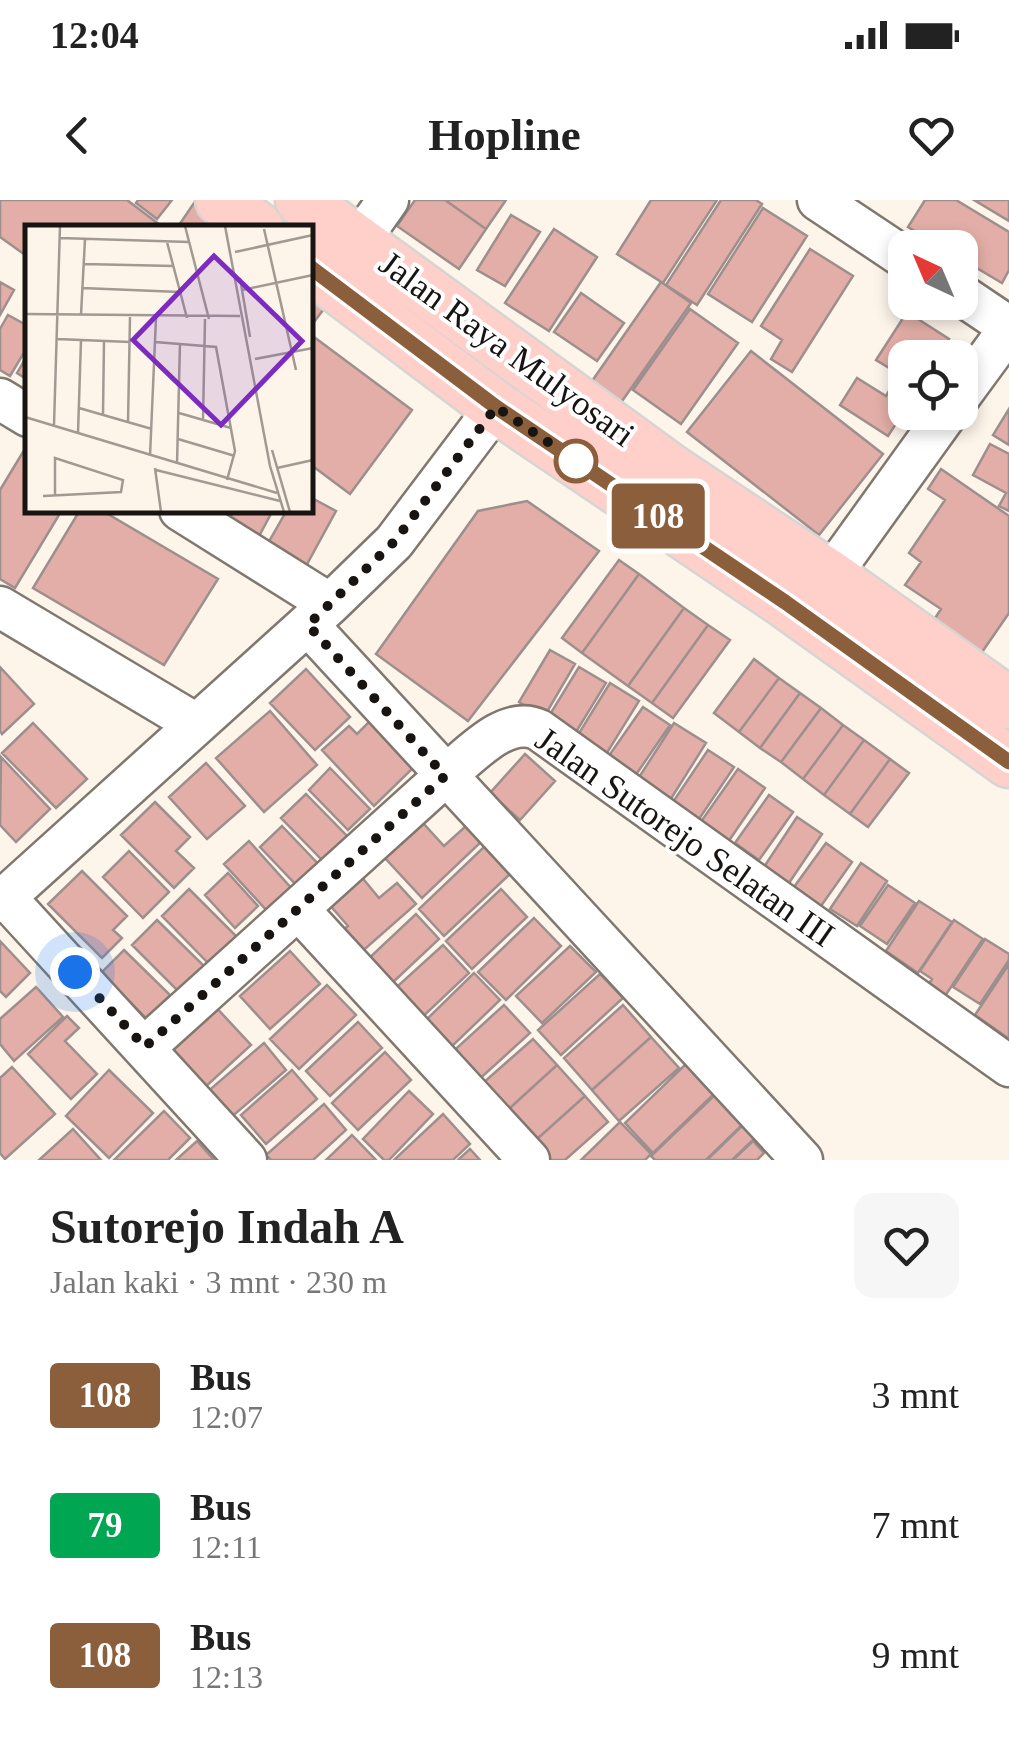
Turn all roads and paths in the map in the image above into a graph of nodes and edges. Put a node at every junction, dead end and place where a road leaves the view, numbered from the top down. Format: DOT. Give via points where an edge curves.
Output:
graph roads {
  1 [pos="301,200"];
  2 [pos="388,200"];
  3 [pos="818,200"];
  4 [pos="359,241"];
  5 [pos="888,247"];
  6 [pos="312,269"];
  7 [pos="978,306"];
  8 [pos="1009,328"];
  9 [pos="978,371"];
  10 [pos="0,399"];
  11 [pos="496,407"];
  12 [pos="25,414"];
  13 [pos="935,430"];
  14 [pos="183,512"];
  15 [pos="830,576"];
  16 [pos="0,608"];
  17 [pos="319,615"];
  18 [pos="952,692"];
  19 [pos="1009,703"];
  20 [pos="196,724"];
  21 [pos="1006,753"];
  22 [pos="445,776"];
  23 [pos="3,900"];
  24 [pos="298,909"];
  25 [pos="145,1047"];
  26 [pos="1009,1066"];
  27 [pos="246,1160"];
  28 [pos="530,1160"];
  29 [pos="802,1160"];
  1 -- 4 [label="main road, Jalan Raya Mulyosari"];
  2 -- 4 [label="street"];
  3 -- 5 [label="street"];
  4 -- 15 [label="main road, Jalan Raya Mulyosari" via="672,470"];
  6 -- 11 [label="main road, Jalan Raya Mulyosari"];
  7 -- 8 [label="street"];
  8 -- 9 [label="street"];
  10 -- 12 [label="street"];
  11 -- 17 [label="street" via="394,542"];
  11 -- 18 [label="main road, Jalan Raya Mulyosari" via="785,602"];
  13 -- 15 [label="street"];
  14 -- 17 [label="street"];
  15 -- 18 [label="main road, Jalan Raya Mulyosari"];
  16 -- 20 [label="street"];
  17 -- 20 [label="street"];
  17 -- 22 [label="street"];
  18 -- 19 [label="main road, Jalan Raya Mulyosari"];
  18 -- 21 [label="main road, Jalan Raya Mulyosari"];
  20 -- 23 [label="street"];
  22 -- 24 [label="street, Jalan Sutorejo Selatan III"];
  22 -- 26 [label="street, Jalan Sutorejo Selatan III" via="508,728 533,727"];
  22 -- 29 [label="street"];
  23 -- 25 [label="street"];
  24 -- 25 [label="street, Jalan Sutorejo Selatan III"];
  24 -- 28 [label="street"];
  25 -- 27 [label="street"];
}
